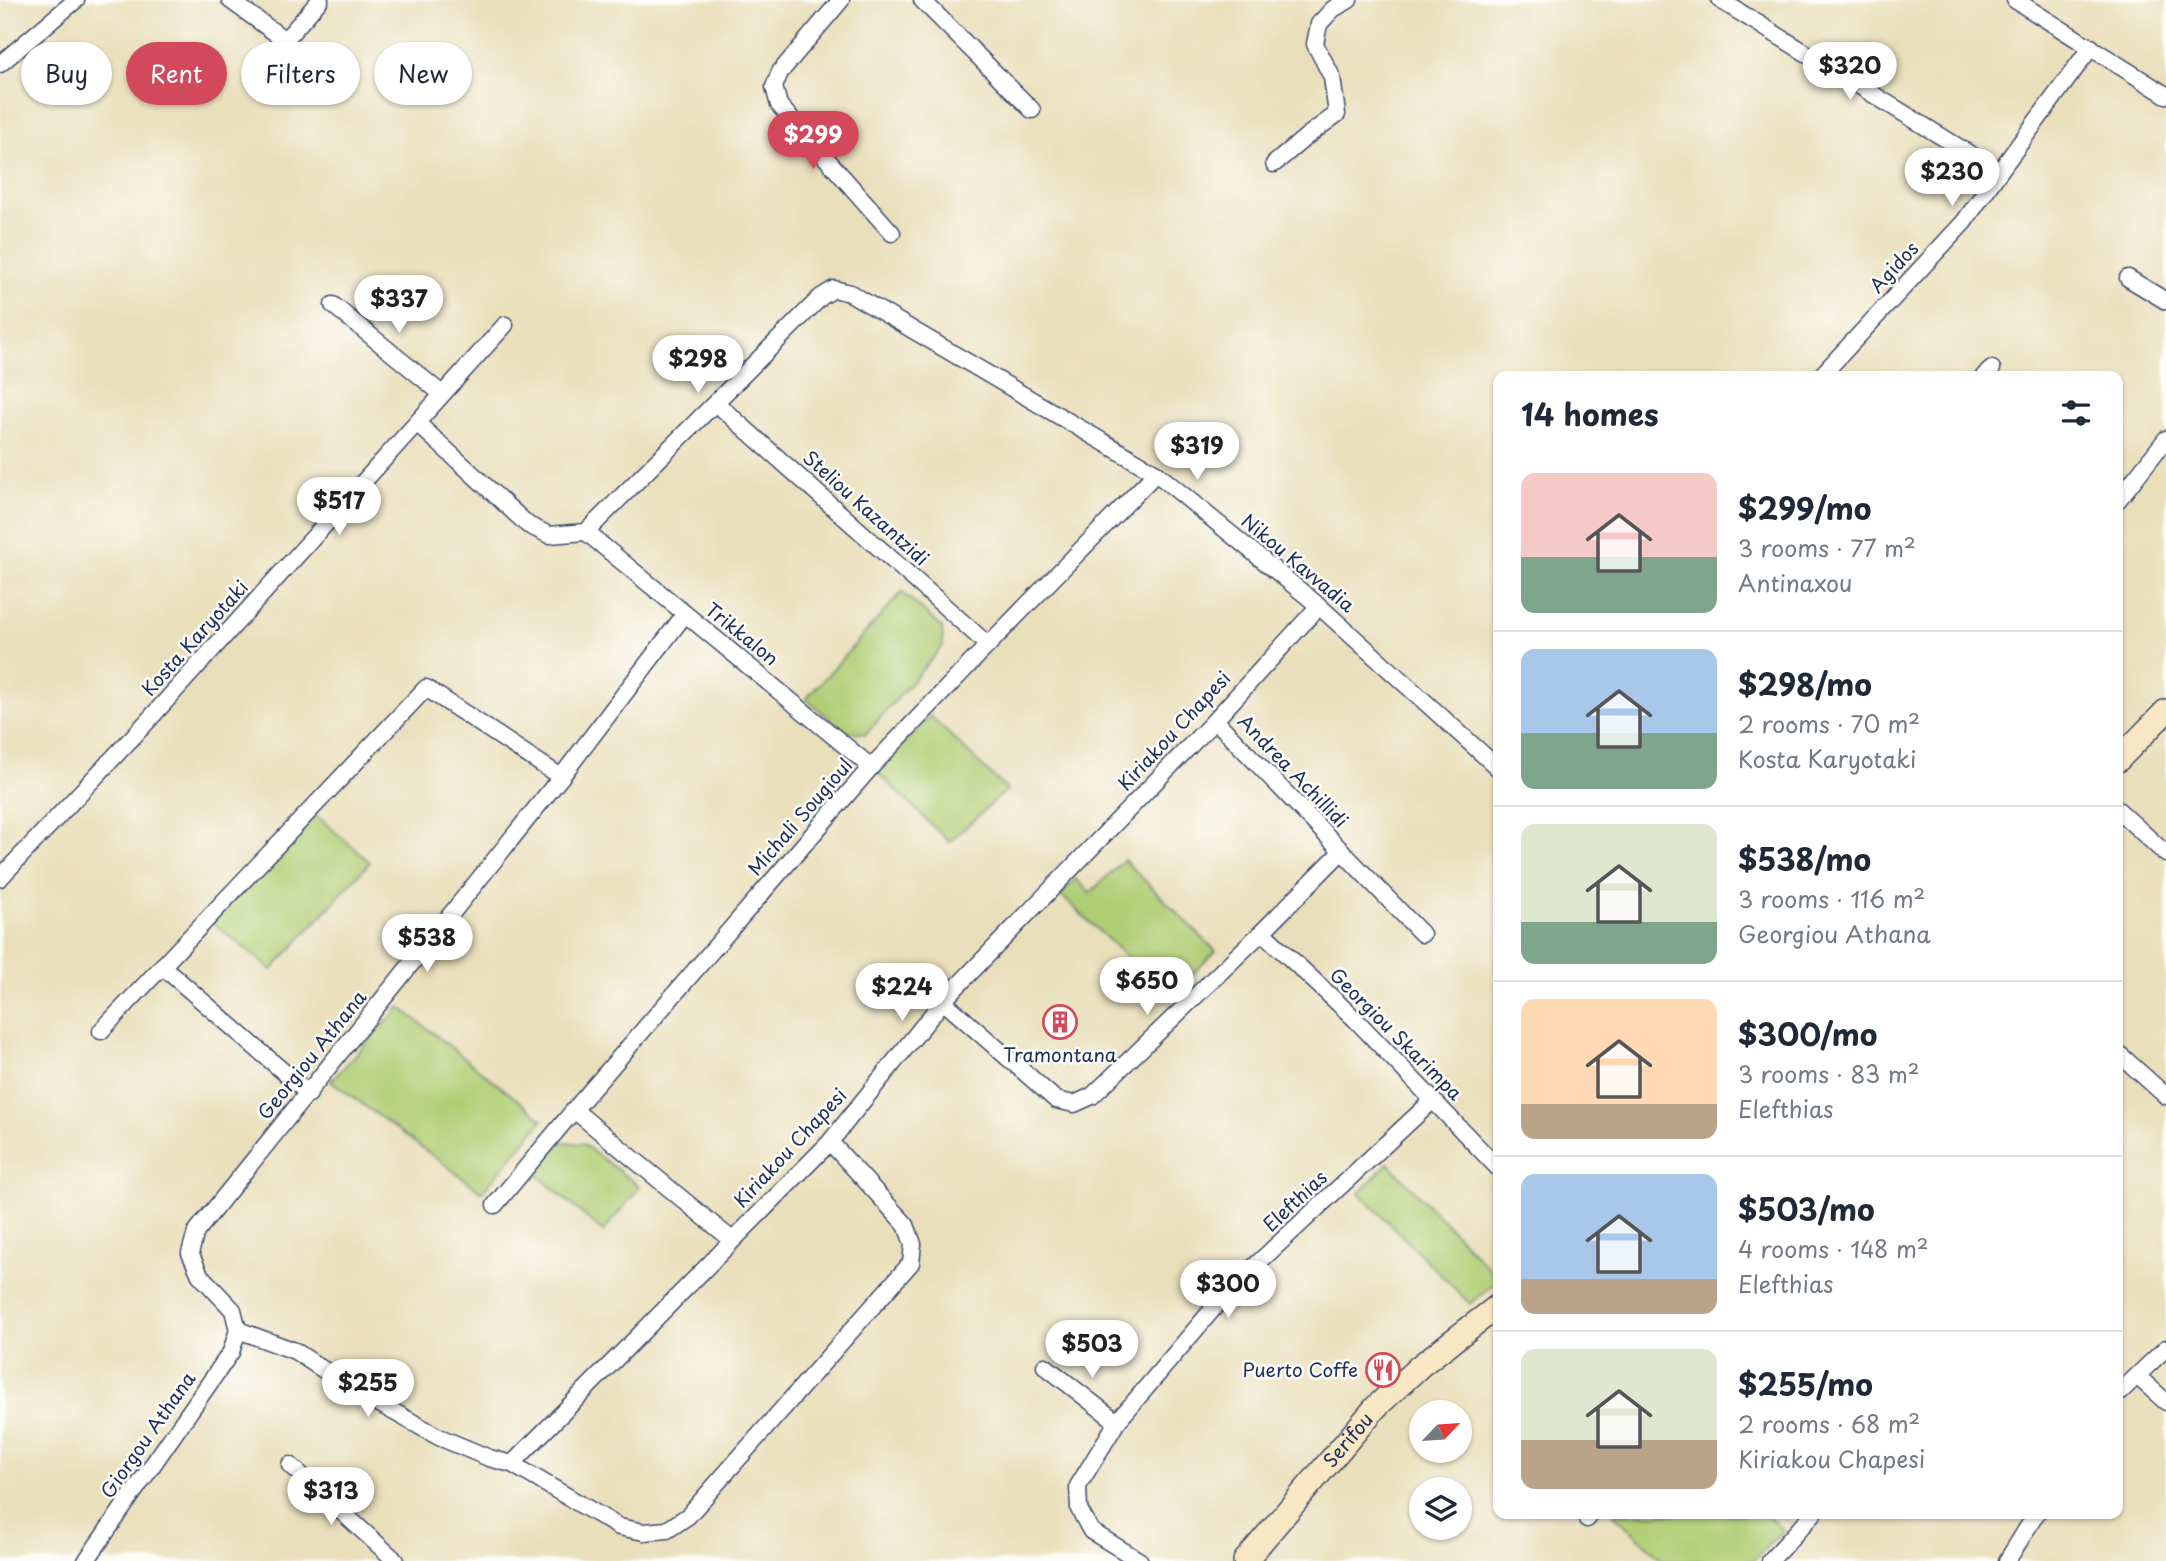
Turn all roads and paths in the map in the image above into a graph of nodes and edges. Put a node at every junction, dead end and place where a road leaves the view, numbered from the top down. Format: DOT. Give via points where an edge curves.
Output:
graph roads {
  1 [pos="76,0"];
  2 [pos="230,0"];
  3 [pos="320,0"];
  4 [pos="841,0"];
  5 [pos="922,0"];
  6 [pos="1349,0"];
  7 [pos="1720,0"];
  8 [pos="2015,0"];
  9 [pos="2091,47"];
  10 [pos="0,64"];
  11 [pos="2164,89"];
  12 [pos="1032,110"];
  13 [pos="1274,164"];
  14 [pos="1999,172"];
  15 [pos="892,233"];
  16 [pos="2128,278"];
  17 [pos="2166,301"];
  18 [pos="333,304"];
  19 [pos="505,325"];
  20 [pos="1826,371"];
  21 [pos="442,394"];
  22 [pos="716,403"];
  23 [pos="417,423"];
  24 [pos="2166,439"];
  25 [pos="1156,473"];
  26 [pos="2123,494"];
  27 [pos="586,532"];
  28 [pos="1319,606"];
  29 [pos="685,614"];
  30 [pos="988,645"];
  31 [pos="2166,711"];
  32 [pos="1215,720"];
  33 [pos="2123,755"];
  34 [pos="1493,757"];
  35 [pos="871,767"];
  36 [pos="561,777"];
  37 [pos="2123,815"];
  38 [pos="1342,851"];
  39 [pos="2166,854"];
  40 [pos="0,878"];
  41 [pos="1262,933"];
  42 [pos="1422,934"];
  43 [pos="162,966"];
  44 [pos="943,1001"];
  45 [pos="100,1031"];
  46 [pos="2123,1057"];
  47 [pos="309,1094"];
  48 [pos="2166,1096"];
  49 [pos="1432,1101"];
  50 [pos="574,1110"];
  51 [pos="830,1142"];
  52 [pos="1493,1163"];
  53 [pos="495,1205"];
  54 [pos="732,1240"];
  55 [pos="1493,1310"];
  56 [pos="238,1330"];
  57 [pos="2166,1348"];
  58 [pos="1045,1366"];
  59 [pos="2137,1376"];
  60 [pos="2123,1389"];
  61 [pos="2166,1402"];
  62 [pos="1117,1422"];
  63 [pos="512,1464"];
  64 [pos="290,1465"];
  65 [pos="1808,1519"];
  66 [pos="2033,1519"];
  67 [pos="86,1561"];
  68 [pos="396,1561"];
  69 [pos="1140,1561"];
  70 [pos="1245,1561"];
  71 [pos="1770,1561"];
  72 [pos="2007,1561"];
  1 -- 10 [label="street"];
  2 -- 3 [label="street" via="285,40"];
  4 -- 15 [label="street" via="779,72 774,87 779,105"];
  5 -- 12 [label="street"];
  6 -- 13 [label="street" via="1319,24 1315,44 1332,77 1337,114"];
  7 -- 14 [label="street"];
  8 -- 9 [label="street"];
  9 -- 11 [label="street"];
  9 -- 14 [label="street, Agidos"];
  14 -- 20 [label="street, Agidos" via="1964,222"];
  16 -- 17 [label="street"];
  18 -- 21 [label="street"];
  19 -- 21 [label="street, Kosta Karyotaki"];
  21 -- 23 [label="street, Kosta Karyotaki"];
  22 -- 25 [label="street, Nikou Kavvadia" via="834,289 850,293"];
  22 -- 27 [label="street"];
  22 -- 30 [label="street, Steliou Kazantzidi"];
  23 -- 27 [label="street" via="528,525 549,535"];
  23 -- 40 [label="street, Kosta Karyotaki"];
  24 -- 26 [label="street"];
  25 -- 28 [label="street, Nikou Kavvadia"];
  25 -- 30 [label="street, Michali Sougioul"];
  27 -- 29 [label="street, Trikkalon"];
  28 -- 32 [label="street, Kiriakou Chapesi"];
  28 -- 34 [label="street, Nikou Kavvadia"];
  29 -- 35 [label="street, Trikkalon"];
  29 -- 36 [label="street, Georgiou Athana"];
  30 -- 35 [label="street, Michali Sougioul"];
  31 -- 33 [label="street"];
  32 -- 38 [label="street, Andrea Achillidi"];
  32 -- 44 [label="street, Kiriakou Chapesi"];
  35 -- 50 [label="street, Michali Sougioul"];
  36 -- 43 [label="street" via="426,688"];
  36 -- 47 [label="street, Georgiou Athana"];
  37 -- 39 [label="street"];
  38 -- 41 [label="street, Andrea Achillidi"];
  38 -- 42 [label="street, Andrea Achillidi"];
  41 -- 44 [label="street, Andrea Achillidi" via="1092,1096 1074,1104 1056,1100"];
  41 -- 49 [label="street, Georgiou Skarimpa"];
  43 -- 45 [label="street"];
  43 -- 47 [label="street"];
  44 -- 51 [label="street, Kiriakou Chapesi"];
  46 -- 48 [label="street"];
  47 -- 56 [label="street, Georgiou Athana" via="196,1232 190,1253 200,1275 233,1310"];
  49 -- 52 [label="street, Georgiou Skarimpa"];
  49 -- 62 [label="street, Elefthias" via="1229,1290"];
  50 -- 53 [label="street, Michali Sougioul"];
  50 -- 54 [label="street"];
  51 -- 54 [label="street, Kiriakou Chapesi"];
  51 -- 63 [label="street" via="906,1225 913,1244 911,1263 688,1516 667,1530 619,1527"];
  54 -- 63 [label="street, Kiriakou Chapesi"];
  55 -- 70 [label="street, Serifou" via="1376,1407"];
  56 -- 63 [label="street" via="295,1351 439,1437"];
  56 -- 67 [label="street, Giorgou Athana" via="231,1352"];
  57 -- 59 [label="street"];
  58 -- 62 [label="street"];
  59 -- 60 [label="street"];
  59 -- 61 [label="street"];
  62 -- 69 [label="street, Elefthias" via="1079,1486 1079,1509 1091,1531"];
  64 -- 68 [label="street"];
  65 -- 71 [label="street"];
  66 -- 72 [label="street"];
}
